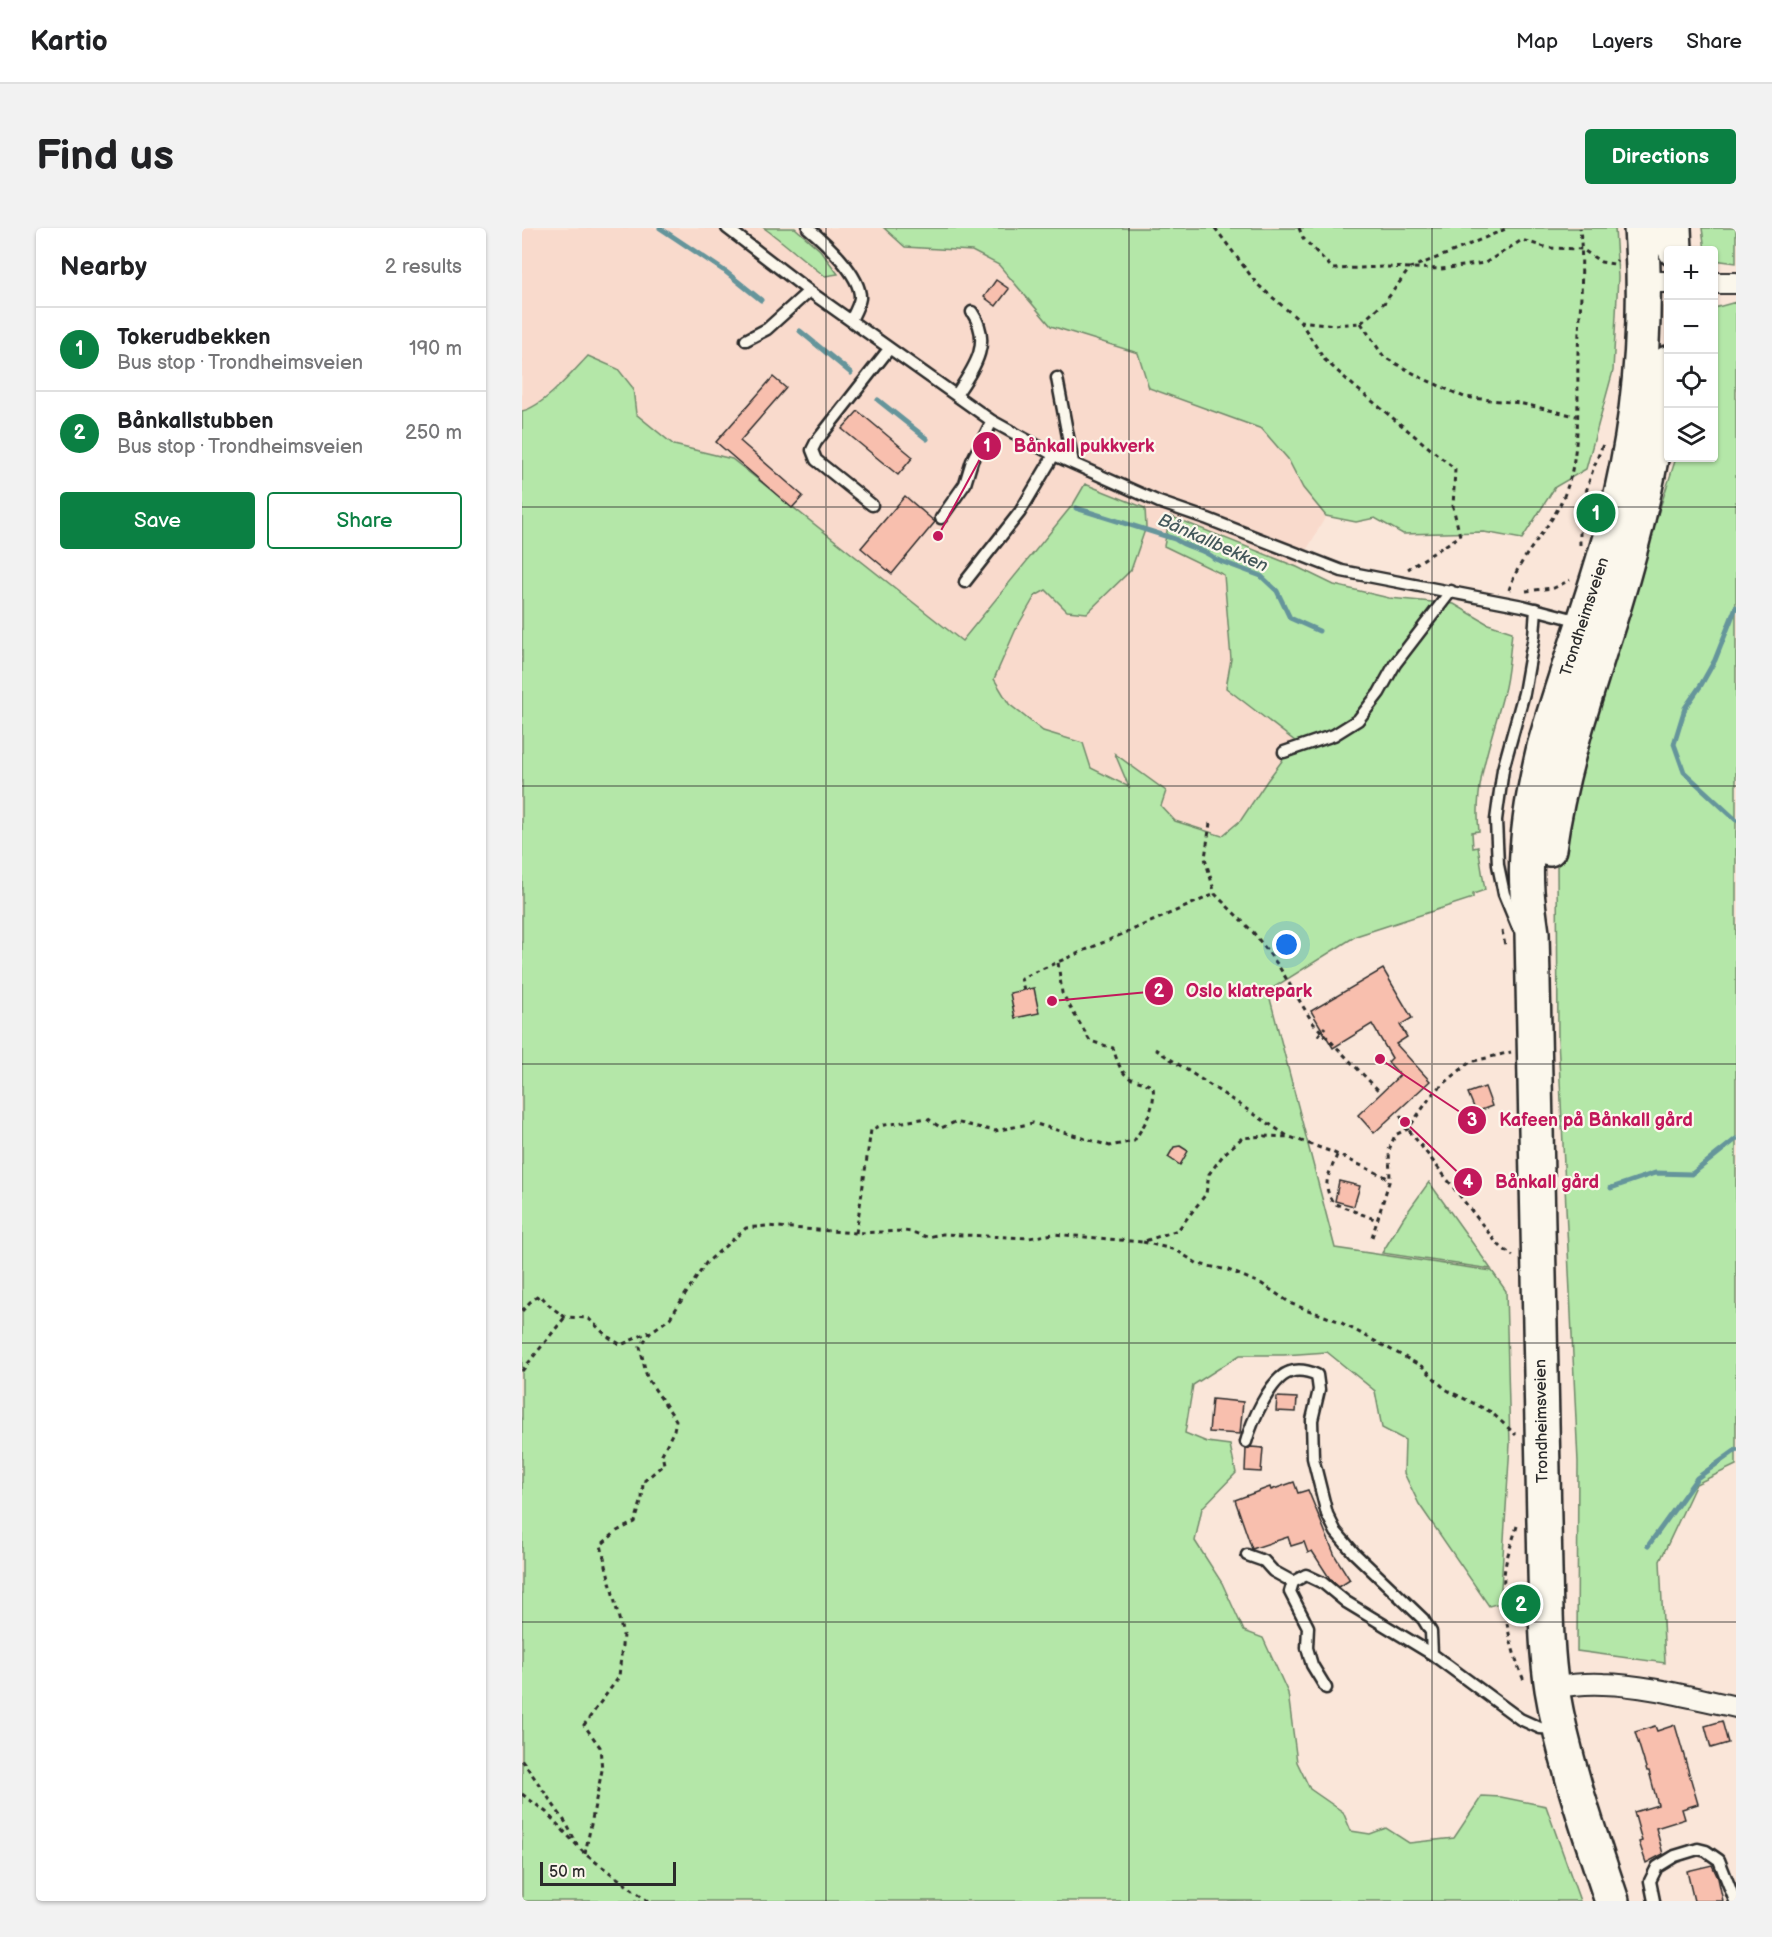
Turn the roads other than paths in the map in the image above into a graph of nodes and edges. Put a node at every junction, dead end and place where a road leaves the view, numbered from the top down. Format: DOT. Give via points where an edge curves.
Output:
graph roads {
  1 [pos="727,228"];
  2 [pos="808,228"];
  3 [pos="1641,228"];
  4 [pos="1674,228"];
  5 [pos="1675,246"];
  6 [pos="1656,282"];
  7 [pos="1718,283"];
  8 [pos="1736,283"];
  9 [pos="809,291"];
  10 [pos="972,312"];
  11 [pos="851,320"];
  12 [pos="746,340"];
  13 [pos="889,349"];
  14 [pos="1057,378"];
  15 [pos="1664,390"];
  16 [pos="956,394"];
  17 [pos="992,421"];
  18 [pos="1054,455"];
  19 [pos="1073,463"];
  20 [pos="872,505"];
  21 [pos="941,518"];
  22 [pos="965,582"];
  23 [pos="1451,591"];
  24 [pos="1536,609"];
  25 [pos="1595,626"];
  26 [pos="1284,752"];
  27 [pos="1532,945"];
  28 [pos="1246,1442"];
  29 [pos="1247,1555"];
  30 [pos="1293,1582"];
  31 [pos="1432,1654"];
  32 [pos="1326,1688"];
  33 [pos="1552,1688"];
  34 [pos="1736,1707"];
  35 [pos="1560,1729"];
  36 [pos="1612,1901"];
  37 [pos="1654,1901"];
  38 [pos="1735,1901"];
  1 -- 9 [label="lane"];
  2 -- 11 [label="lane" via="855,278 860,298"];
  3 -- 6 [label="highway, Trondheimsveien"];
  4 -- 5 [label="highway"];
  6 -- 25 [label="highway, Trondheimsveien" via="1629,452"];
  7 -- 8 [label="street"];
  9 -- 11 [label="lane"];
  9 -- 12 [label="lane" via="767,329"];
  10 -- 16 [label="lane" via="982,336 973,370"];
  11 -- 13 [label="lane"];
  13 -- 16 [label="lane"];
  13 -- 20 [label="lane" via="812,450 816,460"];
  14 -- 19 [label="lane"];
  15 -- 25 [label="highway, Trondheimsveien" via="1637,526"];
  16 -- 17 [label="lane"];
  17 -- 18 [label="lane"];
  17 -- 21 [label="lane" via="965,484"];
  18 -- 19 [label="lane"];
  18 -- 22 [label="lane" via="1020,512"];
  19 -- 23 [label="lane" via="1159,502 1342,571"];
  23 -- 24 [label="lane"];
  23 -- 26 [label="lane" via="1358,720 1334,735"];
  24 -- 25 [label="lane"];
  24 -- 27 [label="lane" via="1524,693 1498,796 1496,843 1504,894"];
  25 -- 27 [label="highway, Trondheimsveien" via="1553,714 1536,779 1527,858"];
  27 -- 33 [label="highway, Trondheimsveien" via="1546,1622"];
  28 -- 31 [label="lane" via="1250,1427 1276,1382 1288,1372 1306,1370 1317,1375 1313,1458 1327,1514 1336,1532 1354,1552 1423,1619 1431,1632"];
  29 -- 30 [label="lane" via="1264,1561"];
  30 -- 31 [label="lane" via="1306,1575 1323,1583 1346,1602"];
  30 -- 32 [label="lane" via="1290,1592 1308,1627 1307,1647 1312,1665"];
  31 -- 35 [label="lane" via="1520,1719 1540,1728"];
  33 -- 34 [label="street" via="1606,1684"];
  33 -- 35 [label="highway, Trondheimsveien"];
  35 -- 36 [label="highway, Trondheimsveien"];
  37 -- 38 [label="lane" via="1650,1881 1656,1867 1698,1849 1719,1860"];
}
